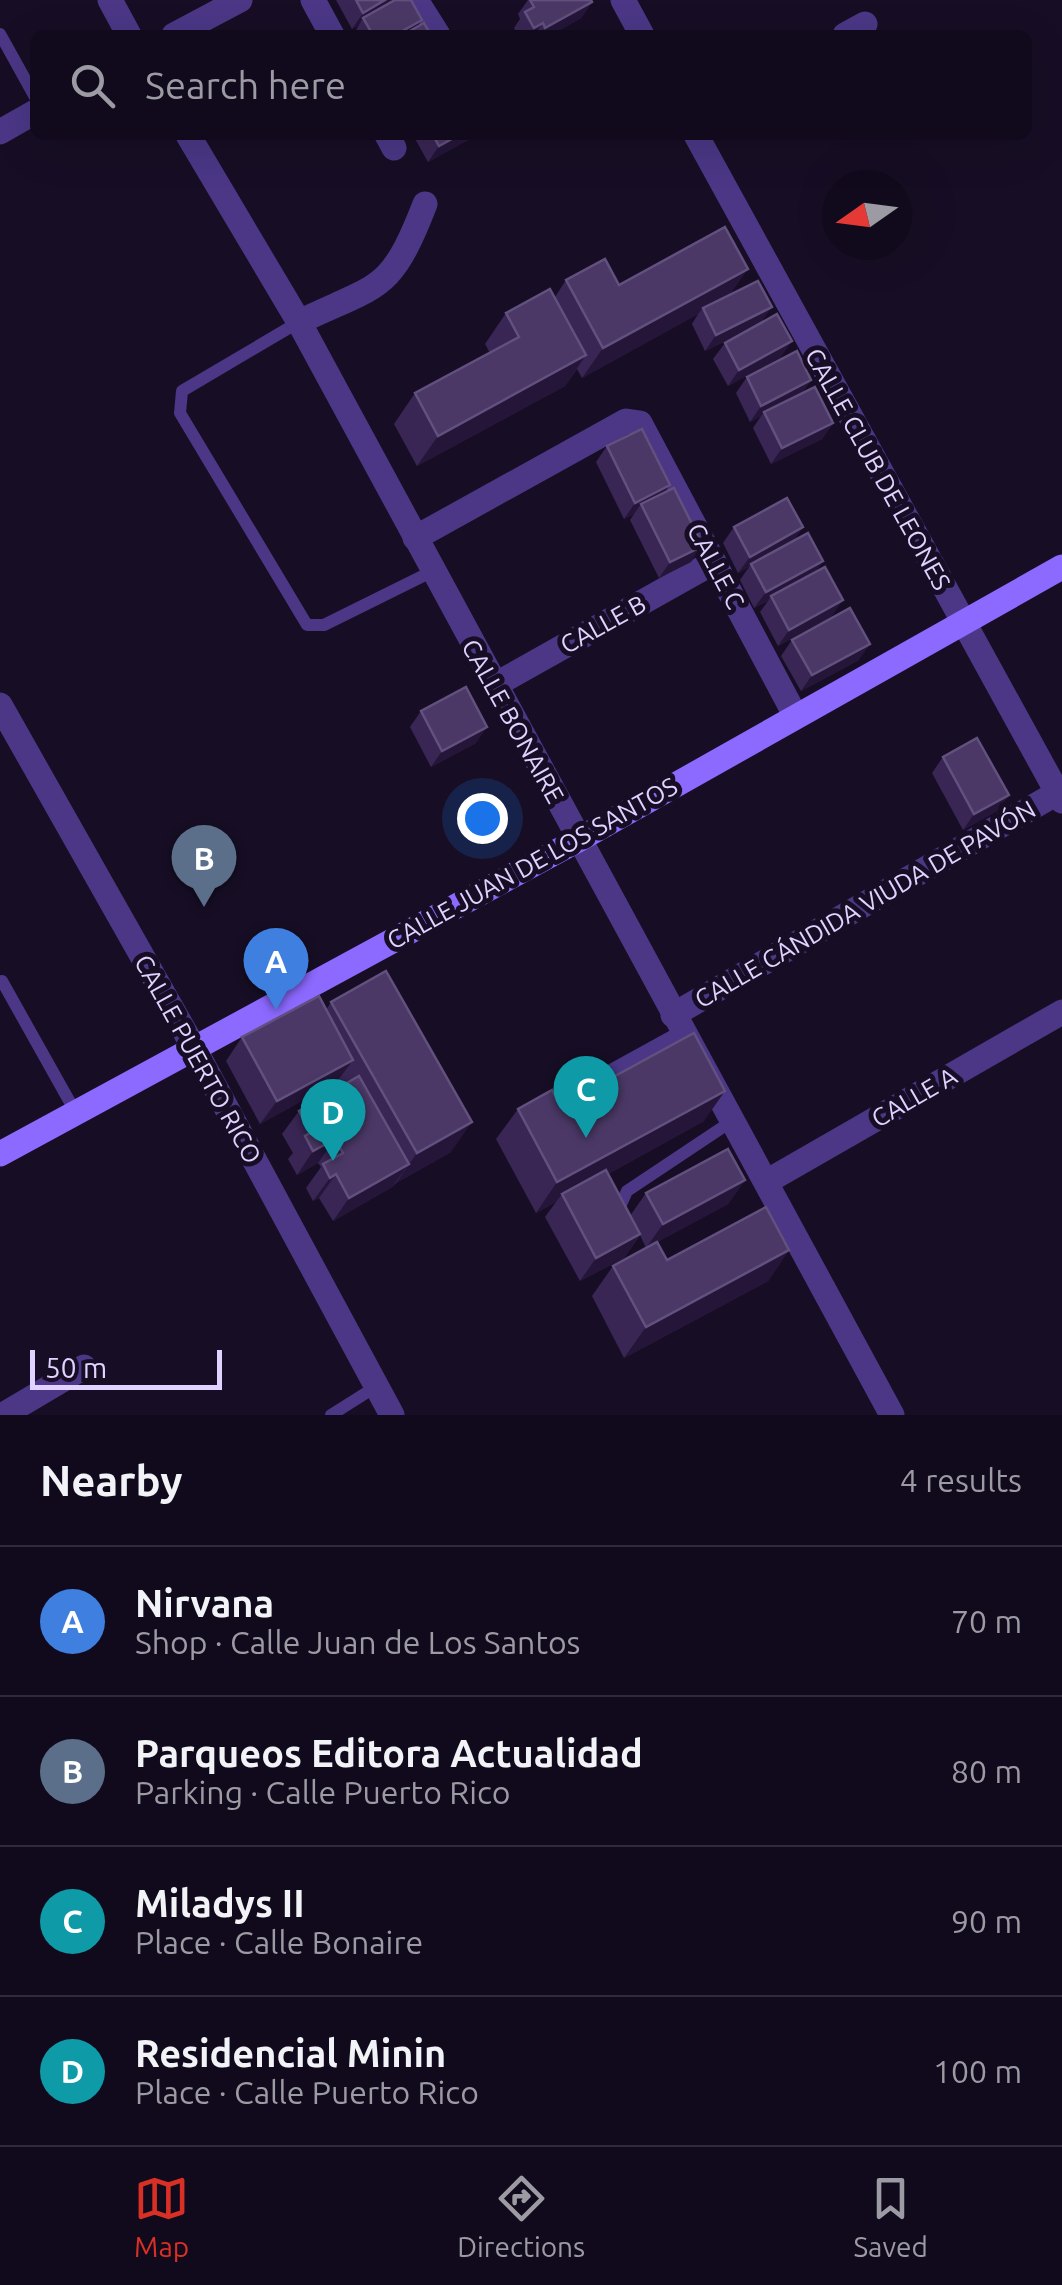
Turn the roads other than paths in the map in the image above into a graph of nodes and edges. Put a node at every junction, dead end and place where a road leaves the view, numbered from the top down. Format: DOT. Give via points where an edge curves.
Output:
graph roads {
  1 [pos="110,0"];
  2 [pos="240,0"];
  3 [pos="313,0"];
  4 [pos="416,0"];
  5 [pos="623,0"];
  6 [pos="126,30"];
  7 [pos="183,30"];
  8 [pos="329,30"];
  9 [pos="435,30"];
  10 [pos="639,30"];
  11 [pos="0,34"];
  12 [pos="30,89"];
  13 [pos="30,115"];
  14 [pos="0,132"];
  15 [pos="191,140"];
  16 [pos="699,140"];
  17 [pos="425,204"];
  18 [pos="299,322"];
  19 [pos="415,538"];
  20 [pos="714,562"];
  21 [pos="1062,567"];
  22 [pos="433,571"];
  23 [pos="962,624"];
  24 [pos="493,686"];
  25 [pos="0,705"];
  26 [pos="795,715"];
  27 [pos="1060,797"];
  28 [pos="578,840"];
  29 [pos="2,981"];
  30 [pos="1062,1012"];
  31 [pos="680,1026"];
  32 [pos="193,1046"];
  33 [pos="548,1112"];
  34 [pos="76,1113"];
  35 [pos="734,1119"];
  36 [pos="0,1154"];
  37 [pos="766,1182"];
  38 [pos="626,1232"];
  39 [pos="84,1367"];
  40 [pos="376,1386"];
  41 [pos="3,1415"];
  42 [pos="331,1415"];
  43 [pos="392,1415"];
  44 [pos="892,1415"];
  1 -- 6 [label="street"];
  2 -- 7 [label="street"];
  3 -- 8 [label="street"];
  4 -- 9 [label="street"];
  5 -- 10 [label="street"];
  11 -- 12 [label="lane"];
  13 -- 14 [label="street"];
  15 -- 18 [label="street, CALLE BONAIRE"];
  16 -- 23 [label="street, CALLE CLUB DE LEONES"];
  17 -- 18 [label="street" via="390,276"];
  18 -- 19 [label="street, CALLE BONAIRE"];
  18 -- 22 [label="lane" via="182,391 180,413 307,625 324,625"];
  19 -- 20 [label="street, CALLE C" via="632,420 640,423"];
  19 -- 22 [label="street, CALLE BONAIRE"];
  20 -- 24 [label="street, CALLE B"];
  20 -- 26 [label="street, CALLE C"];
  21 -- 23 [label="street, CALLE JUAN DE LOS SANTOS"];
  22 -- 24 [label="street, CALLE BONAIRE"];
  23 -- 26 [label="street, CALLE JUAN DE LOS SANTOS"];
  23 -- 27 [label="street, CALLE CLUB DE LEONES"];
  24 -- 28 [label="street, CALLE BONAIRE"];
  25 -- 32 [label="street, CALLE PUERTO RICO"];
  26 -- 28 [label="street, CALLE JUAN DE LOS SANTOS"];
  27 -- 31 [label="street, CALLE CÁNDIDA VIUDA DE PAVÓN"];
  28 -- 31 [label="street, CALLE BONAIRE"];
  28 -- 32 [label="street, CALLE JUAN DE LOS SANTOS"];
  29 -- 34 [label="lane"];
  30 -- 37 [label="street, CALLE A"];
  31 -- 33 [label="street, CALLE CÁNDIDA VIUDA DE PAVÓN"];
  31 -- 35 [label="street, CALLE BONAIRE"];
  32 -- 34 [label="street, CALLE JUAN DE LOS SANTOS"];
  32 -- 40 [label="street, CALLE PUERTO RICO"];
  34 -- 36 [label="street, CALLE JUAN DE LOS SANTOS"];
  35 -- 37 [label="street, CALLE BONAIRE"];
  35 -- 38 [label="lane" via="628,1191 617,1207"];
  37 -- 44 [label="street, CALLE BONAIRE"];
  39 -- 41 [label="street"];
  40 -- 42 [label="lane"];
  40 -- 43 [label="street, CALLE PUERTO RICO"];
}
